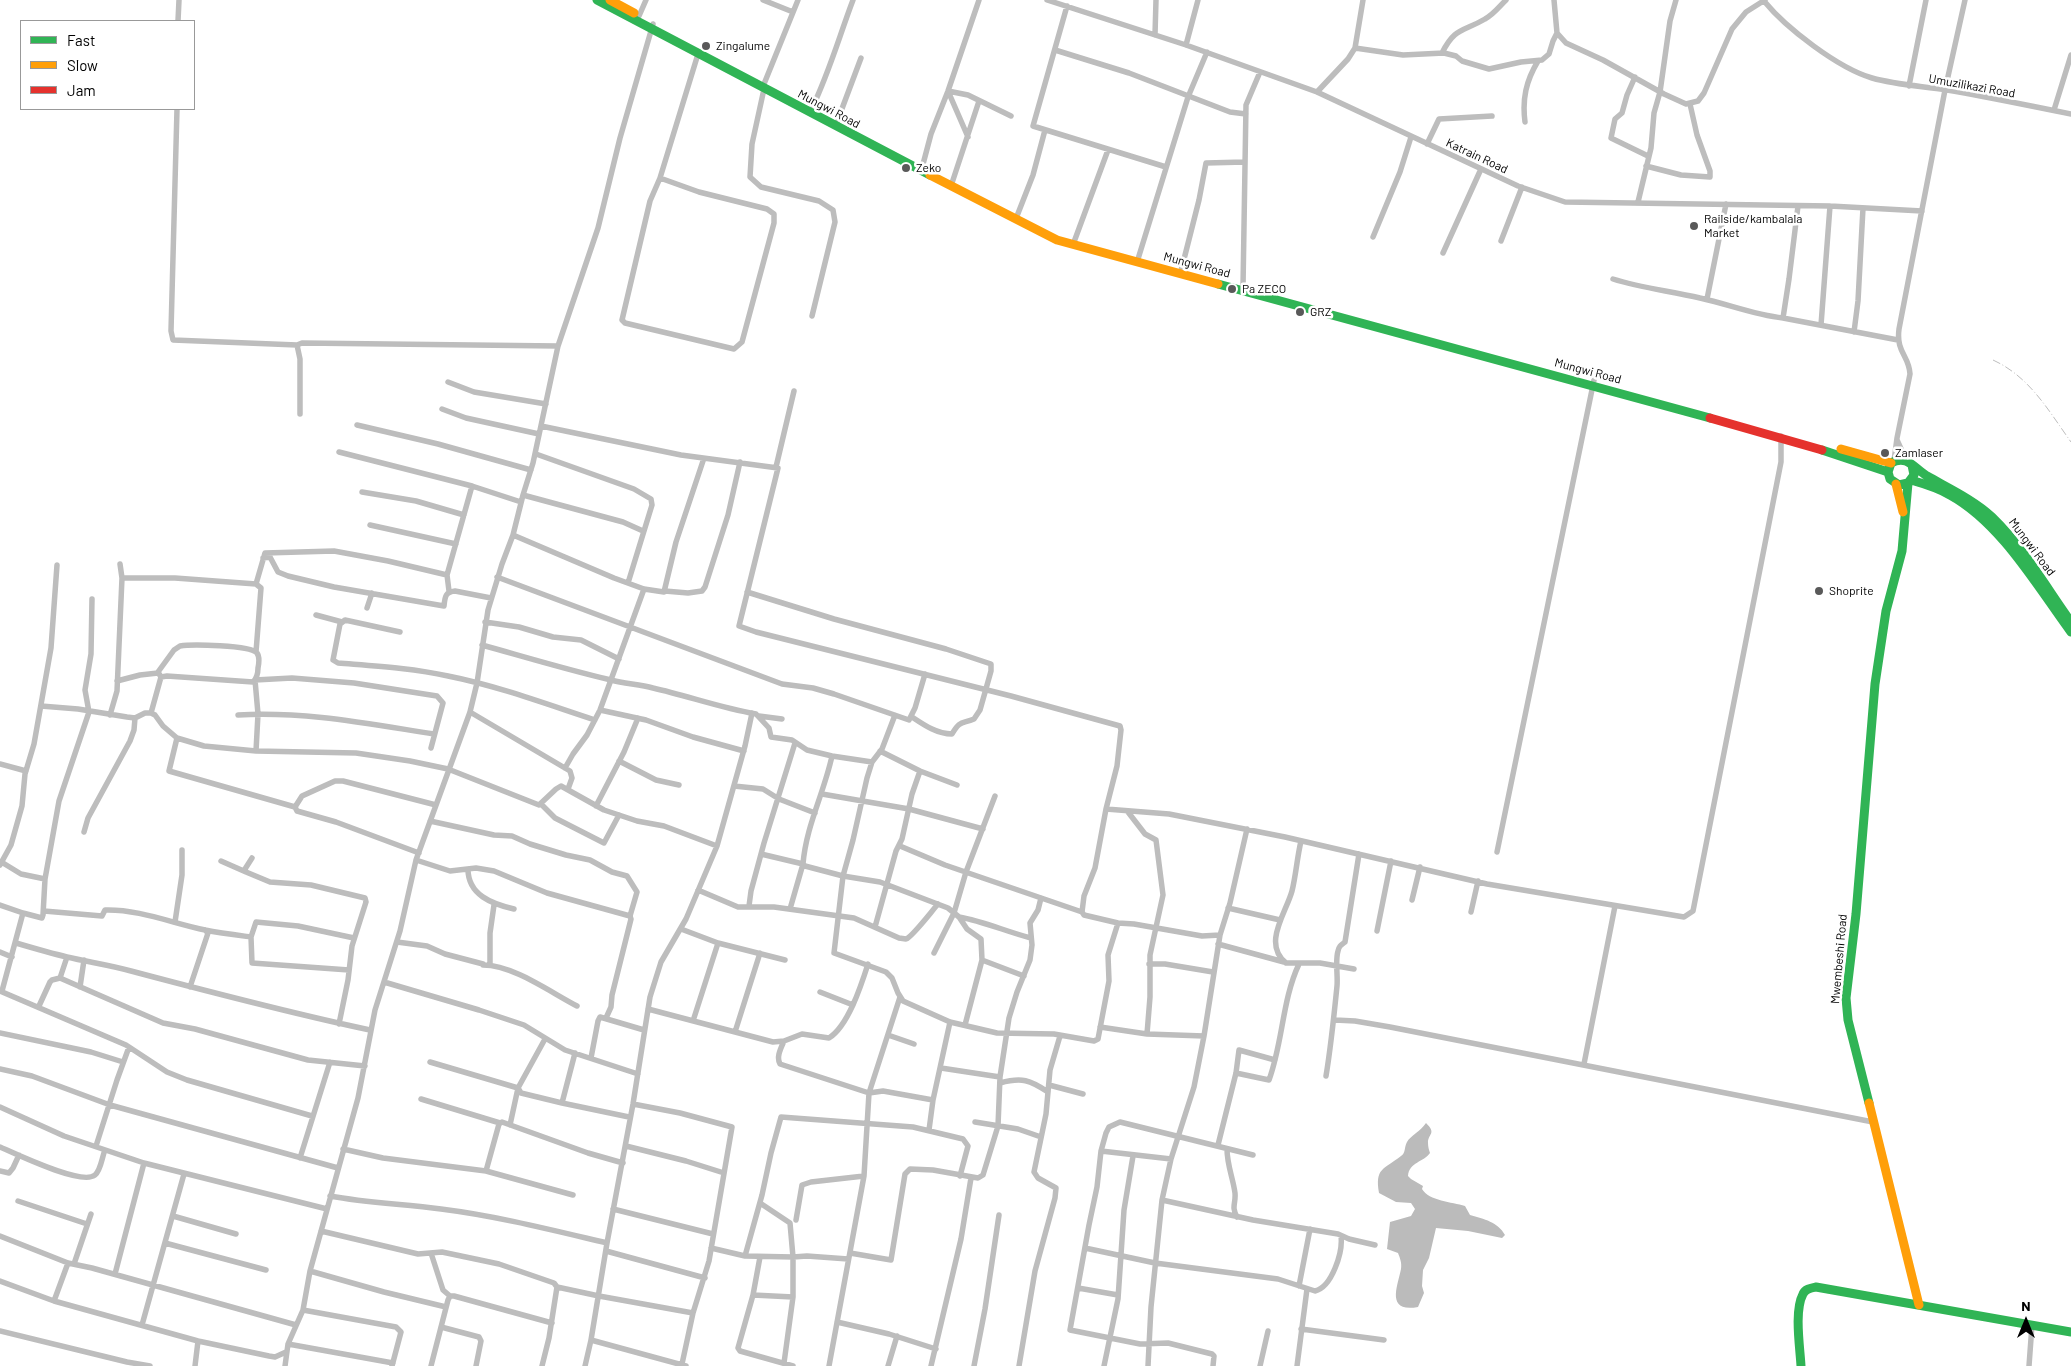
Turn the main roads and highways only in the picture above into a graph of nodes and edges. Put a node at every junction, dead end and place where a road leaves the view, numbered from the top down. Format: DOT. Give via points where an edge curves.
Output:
graph roads {
  1 [pos="597,0"];
  2 [pos="610,0"];
  3 [pos="652,26"];
  4 [pos="764,87"];
  5 [pos="1593,383"];
  6 [pos="1909,462"];
  7 [pos="1891,465"];
  8 [pos="1910,482"];
  9 [pos="1896,484"];
  10 [pos="1904,517"];
  11 [pos="2069,622"];
  12 [pos="2071,632"];
  13 [pos="1919,1305"];
  14 [pos="2071,1332"];
  15 [pos="1801,1366"];
  1 -- 3 [label="main road, Mungwi Road"];
  2 -- 3 [label="main road, Mungwi Road"];
  3 -- 4 [label="main road, Mungwi Road"];
  3 -- 4 [label="main road, Mungwi Road" via="698,54"];
  4 -- 5 [label="main road, Mungwi Road" via="812,108 1048,233"];
  4 -- 5 [label="main road, Mungwi Road" via="1057,240"];
  5 -- 7 [label="main road, Mungwi Road"];
  5 -- 7 [label="main road, Mungwi Road" via="1781,430"];
  6 -- 7 [label="main road"];
  6 -- 8 [label="main road" via="1914,471"];
  6 -- 11 [label="main road, Mungwi Road" via="1992,517 2024,554"];
  7 -- 9 [label="main road" via="1890,479"];
  8 -- 9 [label="main road"];
  8 -- 10 [label="main road"];
  8 -- 11 [label="main road, Mungwi Road" via="1924,483 1948,494 1982,516"];
  9 -- 10 [label="main road"];
  10 -- 13 [label="main road, Mwembeshi Road" via="1902,551 1886,610 1875,684 1846,998 1848,1020"];
  11 -- 12 [label="main road, Mungwi Road"];
  13 -- 14 [label="main road"];
  13 -- 15 [label="main road" via="1831,1288 1808,1289 1803,1293 1799,1308"];
}
